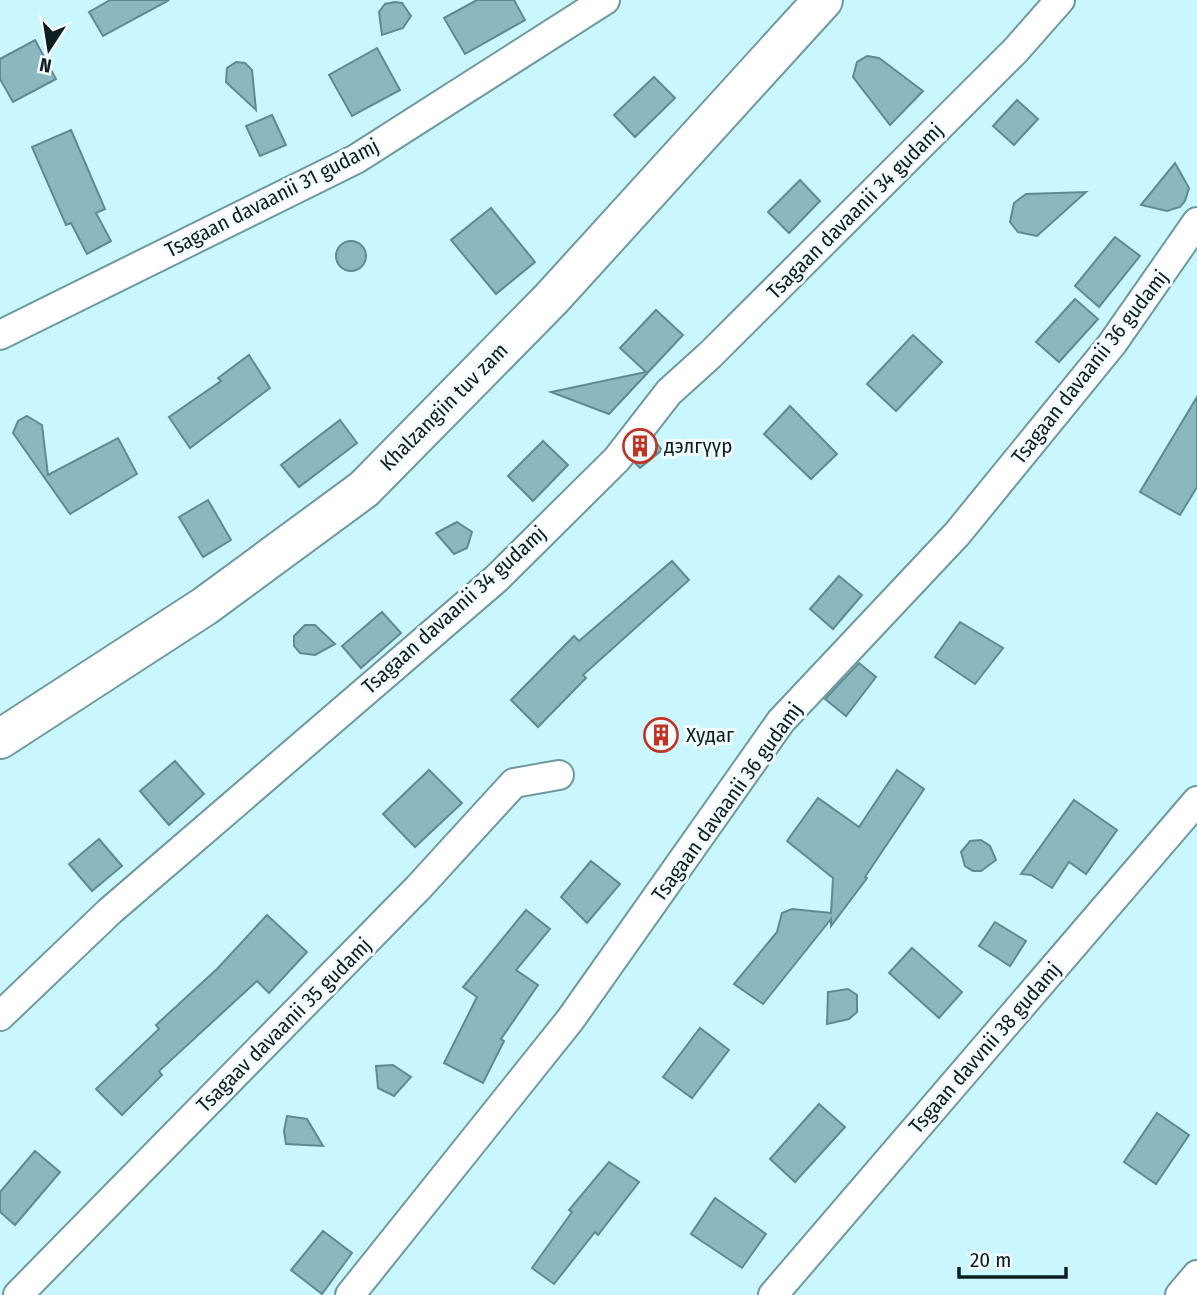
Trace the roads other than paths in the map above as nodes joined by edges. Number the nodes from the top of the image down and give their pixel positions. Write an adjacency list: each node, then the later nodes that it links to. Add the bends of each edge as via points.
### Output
1 (605, 0): 5 (street, Tsagaan davaanii 31 gudamj, via 356,159)
2 (822, 0): 6 (street, Khalzangiin tuv zam, via 551,299 363,489 205,606)
3 (1060, 0): 9 (street, Tsagaan davaanii 34 gudamj, via 1015,51 669,392 617,459 496,579 120,902)
4 (1197, 222): 12 (street, Tsagaan davaanii 36 gudamj, via 1112,344 957,534 781,721 570,1020)
5 (0, 335)
6 (0, 739)
7 (559, 775): 11 (street, Tsagaav davaanii 35 gudamj, via 514,783 418,888)
8 (1197, 801): 13 (street, Tsgaan davvnii 38 gudamj)
9 (0, 1016)
10 (1197, 1275): 14 (street)
11 (18, 1295)
12 (350, 1295)
13 (773, 1295)
14 (1180, 1295)

